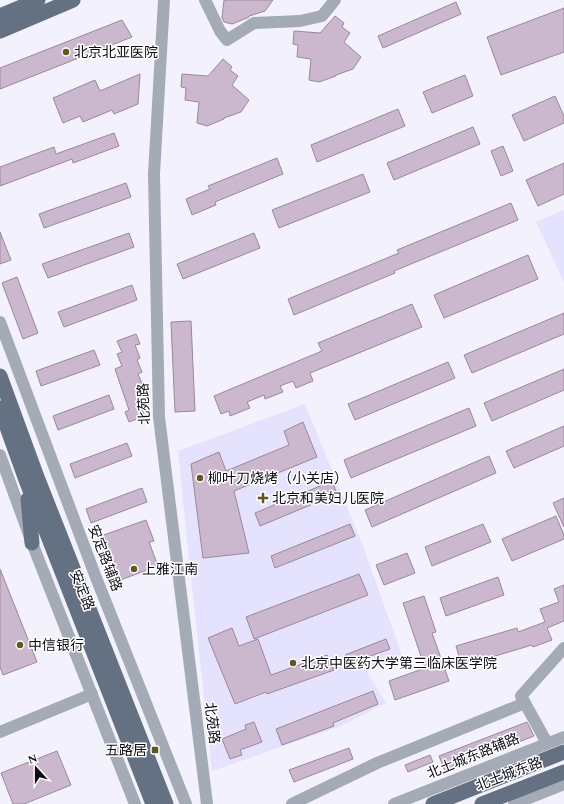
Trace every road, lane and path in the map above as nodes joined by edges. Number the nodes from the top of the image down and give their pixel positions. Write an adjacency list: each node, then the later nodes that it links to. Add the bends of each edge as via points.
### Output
1 (73, 0): 7 (main road)
2 (164, 0): 27 (street, 北苑路, via 154,174 159,417)
3 (206, 0): 4 (street, via 226,40 254,23 300,21 322,16)
4 (336, 0)
5 (28, 2): 6 (main road)
6 (0, 16)
7 (0, 31)
8 (0, 322): 26 (street, 安定路辅路, via 95,575)
9 (0, 376): 25 (main road, 安定路, via 37,477)
10 (0, 408): 12 (main road, 安定路)
11 (1, 459): 13 (street)
12 (26, 480): 13 (main road); 24 (main road, 安定路)
13 (32, 543): 15 (street, 安定路)
14 (564, 648): 16 (street, via 521,696)
15 (92, 694): 17 (street); 23 (street, 安定路)
16 (525, 703): 19 (street); 28 (street, via 378,763)
17 (0, 732)
18 (564, 736): 19 (street, 北土城东路辅路)
19 (547, 743): 29 (street, 北土城东路辅路)
20 (564, 752): 30 (main road, 北土城东路)
21 (564, 772): 31 (main road, 北土城东路)
22 (564, 784): 32 (street)
23 (135, 804)
24 (153, 804)
25 (166, 804)
26 (186, 804)
27 (207, 804)
28 (292, 804)
29 (394, 804)
30 (432, 804)
31 (482, 804)
32 (514, 804)

